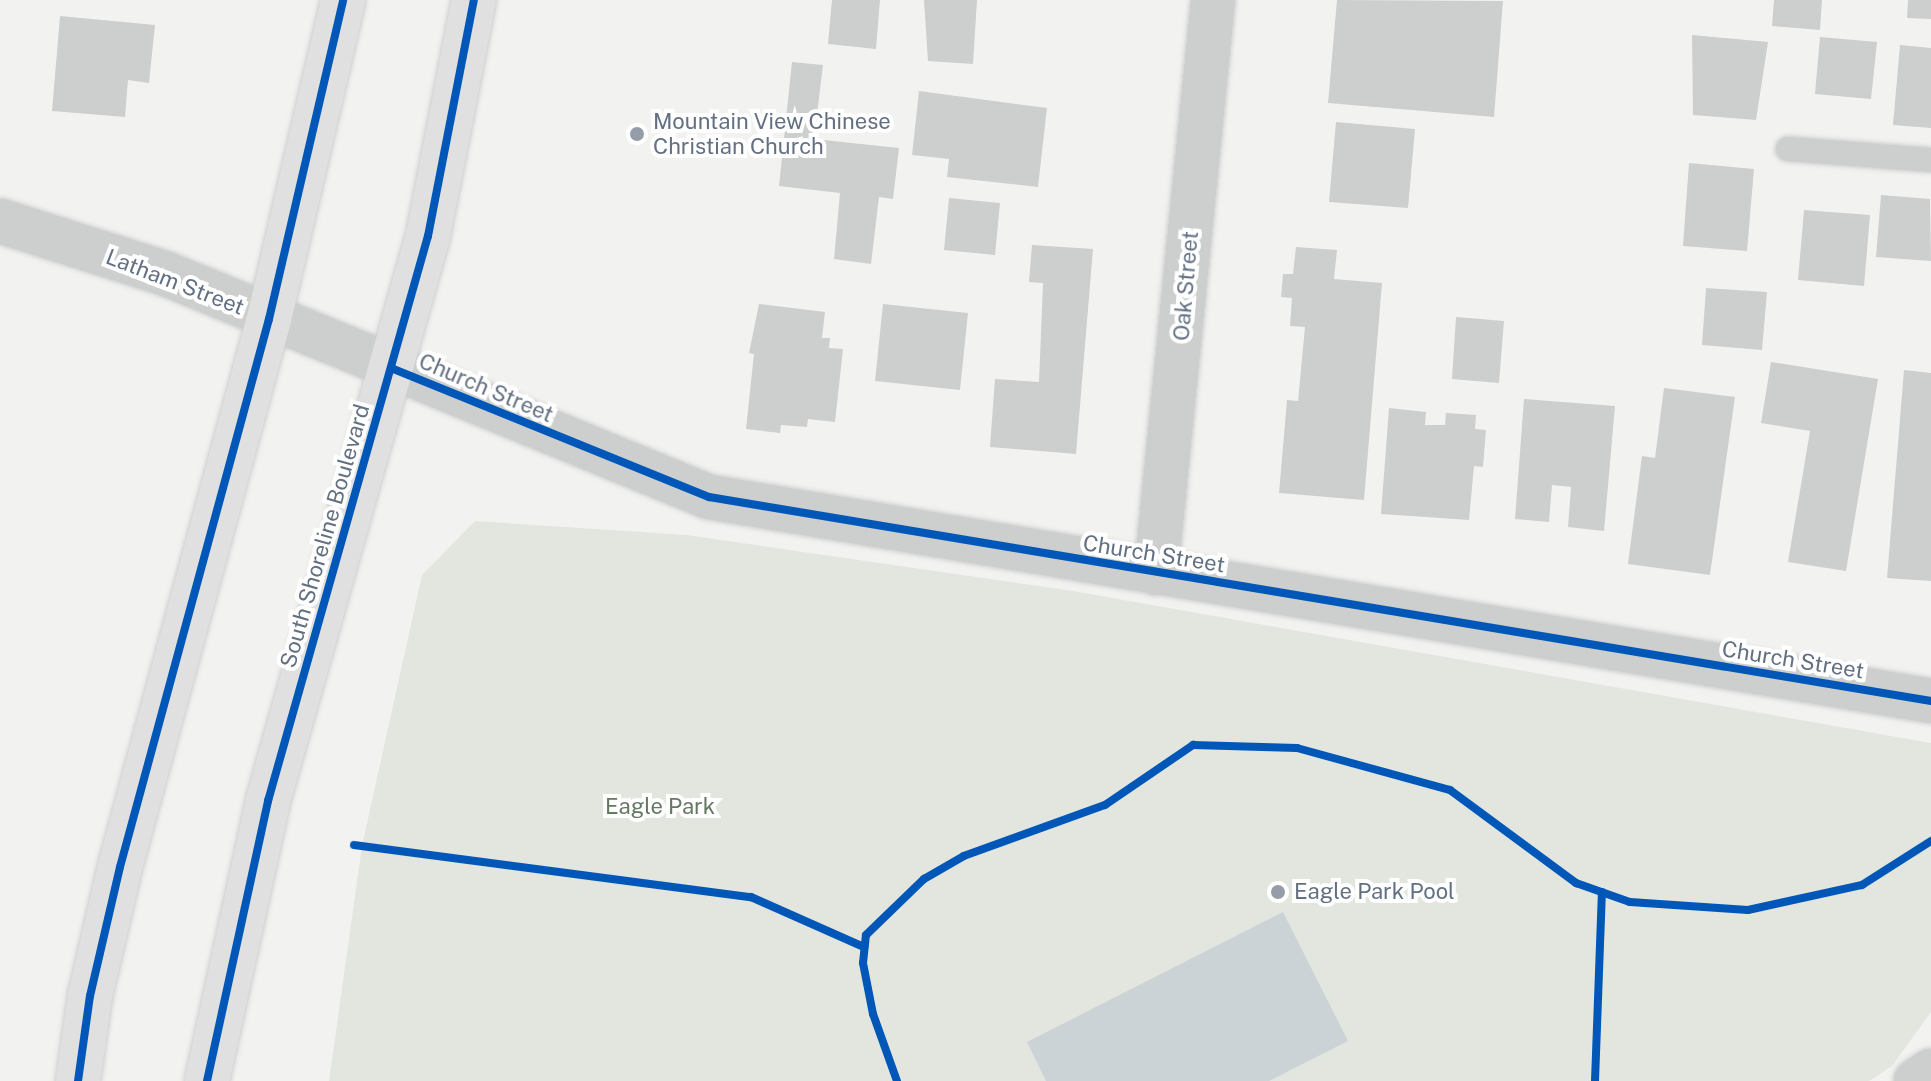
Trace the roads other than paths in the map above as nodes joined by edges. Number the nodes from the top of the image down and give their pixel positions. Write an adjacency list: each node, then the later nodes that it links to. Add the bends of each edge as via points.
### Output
1 (343, 0): 7 (main road)
2 (474, 0): 8 (main road, South Shoreline Boulevard, via 428,236)
3 (1213, 0): 9 (street, Oak Street)
4 (1788, 149): 5 (lane)
5 (1931, 160)
6 (0, 221): 7 (street, Latham Street, via 164,273)
7 (269, 319): 8 (street, Latham Street); 12 (main road, via 120,867 90,996)
8 (391, 368): 9 (street, Church Street, via 709,497); 13 (main road, South Shoreline Boulevard, via 268,801)
9 (1156, 573): 10 (street, Church Street)
10 (1931, 701)
11 (1931, 1071): 14 (street)
12 (78, 1081)
13 (207, 1081)
14 (1916, 1081)

